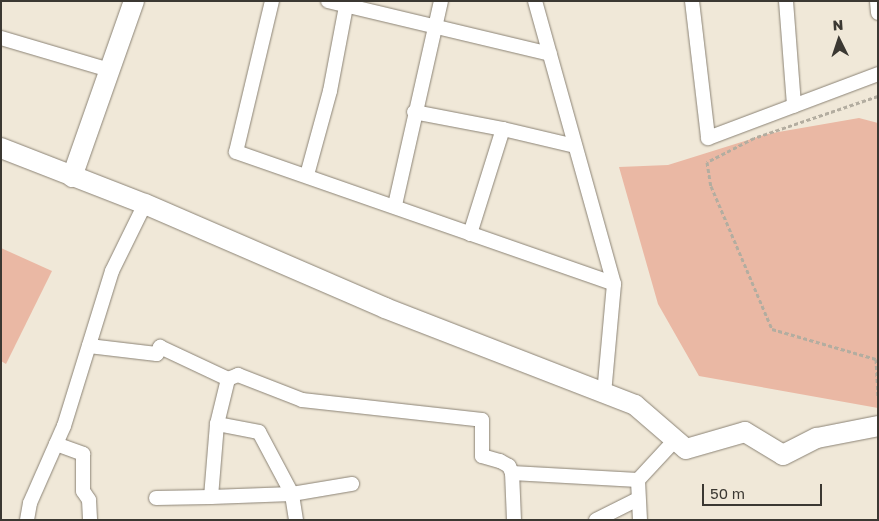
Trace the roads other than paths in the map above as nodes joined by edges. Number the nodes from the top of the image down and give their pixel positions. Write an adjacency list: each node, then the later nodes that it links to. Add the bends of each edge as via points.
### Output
1 (134, 1): 14 (street)
2 (272, 1): 21 (street, via 236,152)
3 (328, 1): 9 (street)
4 (441, 1): 11 (street)
5 (535, 1): 13 (street)
6 (692, 1): 16 (street, via 708,138)
7 (786, 1): 16 (street)
8 (877, 1): 10 (street)
9 (346, 3): 11 (street); 21 (street, via 330,91)
10 (878, 12)
11 (435, 27): 13 (street); 17 (street)
12 (1, 38): 14 (street)
13 (550, 54): 19 (street)
14 (110, 70): 22 (street)
15 (878, 74): 16 (street)
16 (794, 106)
17 (414, 112): 18 (street); 24 (street)
18 (504, 129): 19 (street); 25 (street)
19 (575, 146): 26 (street)
20 (1, 148): 22 (street)
21 (307, 175): 24 (street)
22 (72, 177): 23 (street)
23 (145, 204): 27 (street, via 112,271); 29 (street, via 385,308)
24 (395, 205): 25 (street)
25 (470, 234): 26 (street)
26 (614, 284): 29 (street)
27 (89, 346): 28 (street, via 157,354 160,347); 35 (street)
28 (228, 379): 31 (street); 36 (street, via 238,375 302,400 482,420 482,456 509,466)
29 (604, 393): 34 (street, via 635,405)
30 (878, 417): 33 (street, via 834,426)
31 (217, 424): 39 (street, via 259,432); 40 (street)
32 (878, 426): 33 (street)
33 (817, 438): 34 (street, via 783,455 745,432 686,449)
34 (675, 440): 37 (street)
35 (56, 444): 43 (street); 44 (street, via 84,454 83,491 88,500)
36 (512, 473): 37 (street); 46 (street)
37 (638, 480): 42 (street)
38 (352, 484): 39 (street)
39 (292, 494): 40 (street); 45 (street)
40 (212, 497): 41 (street)
41 (156, 498)
42 (638, 499): 47 (street); 48 (street)
43 (27, 520)
44 (90, 520)
45 (296, 520)
46 (514, 520)
47 (596, 520)
48 (640, 520)

